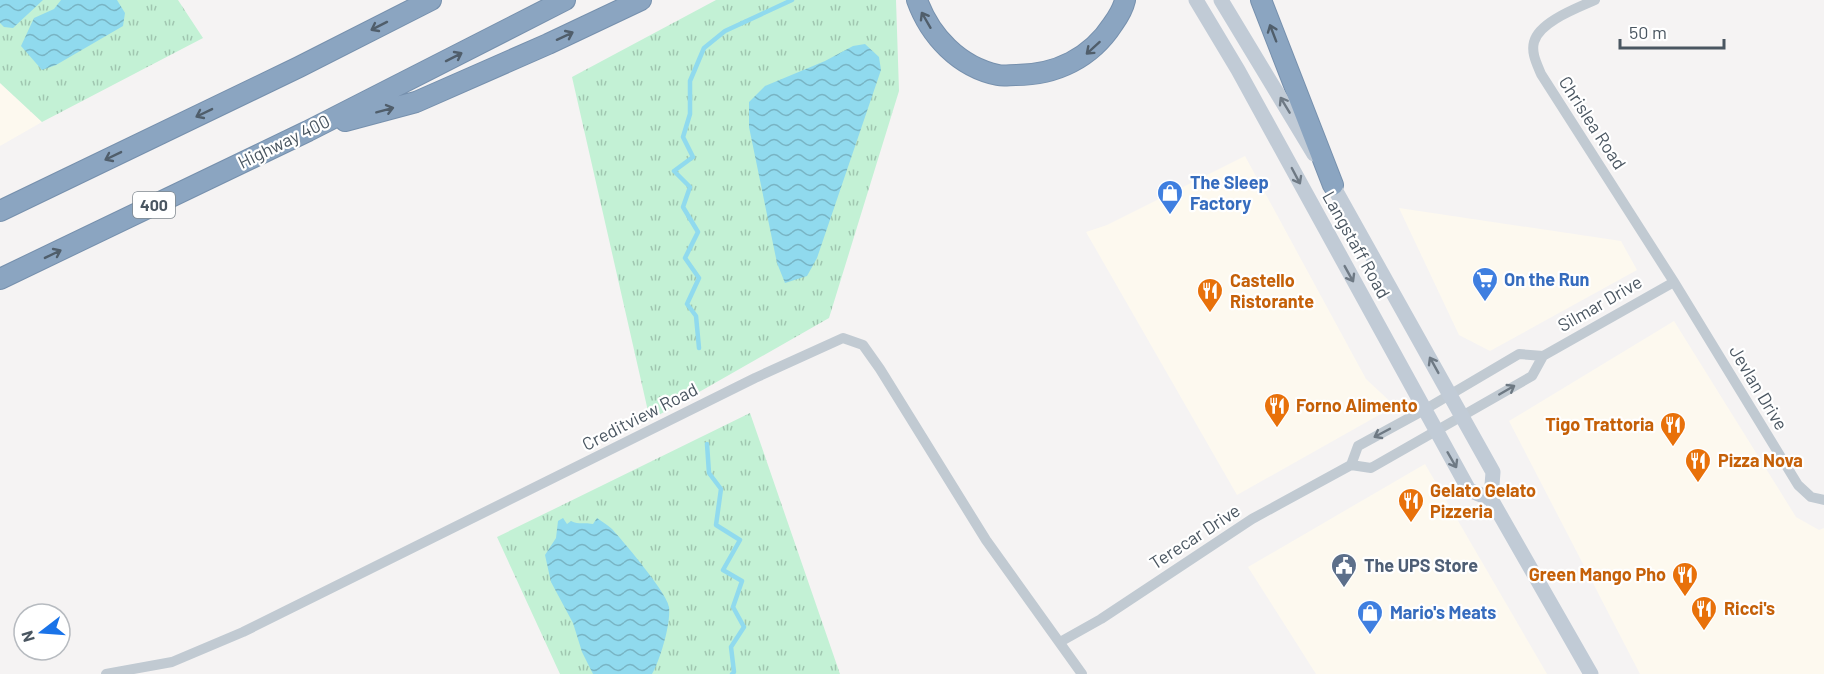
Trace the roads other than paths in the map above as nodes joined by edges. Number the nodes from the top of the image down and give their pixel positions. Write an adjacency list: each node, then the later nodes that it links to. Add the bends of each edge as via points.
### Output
1 (431, 0): 12 (highway, one-way to 12)
2 (565, 0): 10 (highway, Highway 400 / 400, one-way to 2)
3 (641, 0): 10 (highway, one-way to 3, via 416,102)
4 (917, 0): 5 (highway, one-way to 4, via 1104,38 1086,55 1061,68 1030,75 998,75 967,62 940,42)
5 (1125, 0)
6 (1196, 0): 17 (main road, Langstaff Road, one-way to 17, via 1254,98)
7 (1221, 0): 11 (main road, Langstaff Road, one-way to 7)
8 (1262, 0): 11 (highway, one-way to 8)
9 (1595, 0): 14 (street, Chrislea Road, via 1557,18 1541,31 1534,42 1534,57 1541,74)
10 (308, 131): 13 (highway, Highway 400 / 400, one-way to 10)
11 (1333, 185): 16 (main road, Langstaff Road, one-way to 11)
12 (0, 211)
13 (0, 279)
14 (1674, 282): 15 (street, Silmar Drive); 22 (street, Jevlan Drive, via 1798,485 1811,497)
15 (1543, 356): 16 (street, Silmar Drive, via 1518,354); 18 (street, Silmar Drive, one-way to 15, via 1532,376)
16 (1450, 394): 17 (street, Terecar Drive); 18 (main road, Langstaff Road)
17 (1424, 410): 19 (main road, Langstaff Road); 20 (street, Terecar Drive, one-way to 20, via 1358,446)
18 (1463, 416): 19 (street, Silmar Drive); 21 (main road, Langstaff Road, via 1493,472)
19 (1436, 431): 20 (street, Terecar Drive, via 1371,468); 21 (main road, Langstaff Road, one-way to 21, via 1469,490)
20 (1351, 465): 23 (street, Terecar Drive, via 1252,519)
21 (1491, 499): 26 (main road)
22 (1824, 500)
23 (1060, 642): 24 (street, Creditview Road, via 986,540 863,345 843,338 243,632 172,662); 25 (street, Creditview Road)
24 (106, 674)
25 (1082, 674)
26 (1591, 674)

